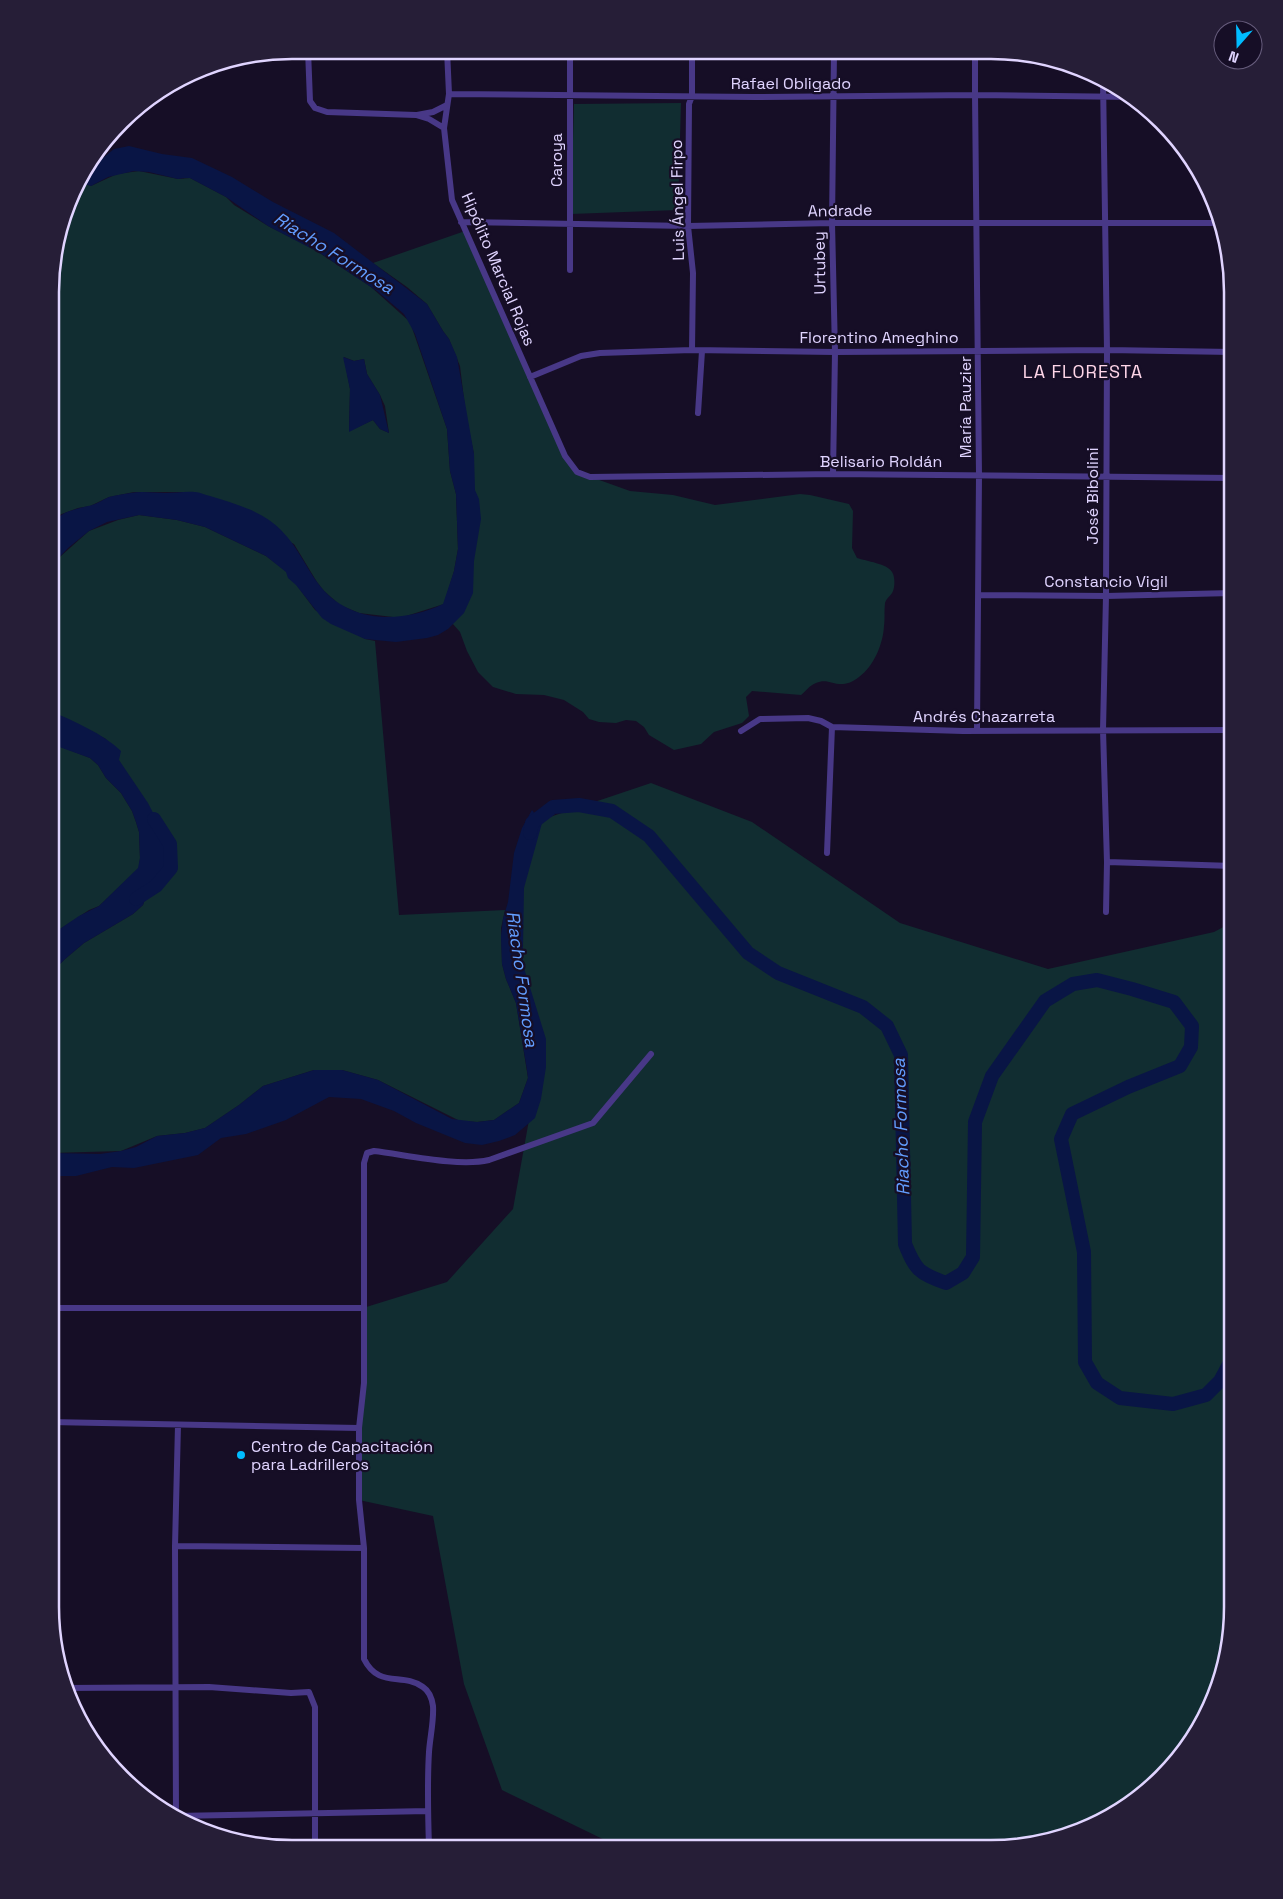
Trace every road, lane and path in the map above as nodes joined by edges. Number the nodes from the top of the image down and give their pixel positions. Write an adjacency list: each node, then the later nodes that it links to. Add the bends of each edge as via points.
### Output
1 (308, 59): 16 (street, via 310,101 315,108 326,112)
2 (447, 59): 8 (street, Hipólito Marcial Rojas)
3 (570, 59): 10 (street, Caroya)
4 (692, 59): 11 (street, Luis Ángel Firpo)
5 (834, 59): 12 (street, Urtubey)
6 (976, 59): 9 (street, María Pauzier)
7 (1103, 88): 13 (street, José Bibolini)
8 (449, 94): 10 (street, Rafael Obligado); 15 (street, Hipólito Marcial Rojas)
9 (974, 95): 12 (street, Rafael Obligado); 13 (street, Rafael Obligado); 19 (street, María Pauzier)
10 (570, 96): 11 (street, Rafael Obligado); 23 (street, Caroya)
11 (692, 96): 12 (street, Rafael Obligado); 24 (street, Luis Ángel Firpo, via 689,104)
12 (834, 97): 20 (street, Urtubey)
13 (1103, 97): 14 (street, Rafael Obligado); 21 (street, José Bibolini)
14 (1119, 97)
15 (447, 105): 16 (street); 17 (street, Hipólito Marcial Rojas)
16 (416, 115): 17 (street)
17 (444, 128): 18 (street, Hipólito Marcial Rojas, via 452,200)
18 (461, 222): 23 (street, Andrade); 32 (street, Hipólito Marcial Rojas)
19 (977, 222): 20 (street, Andrade); 21 (street, Andrade); 29 (street, María Pauzier)
20 (832, 223): 24 (street, Andrade); 30 (street, Urtubey)
21 (1106, 223): 22 (street, Andrade); 27 (street, José Bibolini)
22 (1214, 223)
23 (570, 224): 24 (street, Andrade); 25 (street, Caroya)
24 (688, 226): 26 (street, Luis Ángel Firpo, via 693,273)
25 (570, 270)
26 (692, 350): 28 (street, Florentino Ameghino); 32 (street, Florentino Ameghino, via 581,356)
27 (1107, 350): 29 (street, Florentino Ameghino); 31 (street, Florentino Ameghino); 37 (street, José Bibolini)
28 (702, 351): 30 (street, Florentino Ameghino); 33 (street)
29 (978, 351): 30 (street, Florentino Ameghino); 35 (street, María Pauzier)
30 (835, 352): 34 (street, Urtubey)
31 (1224, 352)
32 (530, 377): 36 (street, Hipólito Marcial Rojas, via 564,456 577,472)
33 (698, 413)
34 (833, 474): 35 (street, Belisario Roldán); 36 (street, Belisario Roldán)
35 (979, 476): 37 (street, Belisario Roldán); 40 (street, María Pauzier)
36 (590, 477)
37 (1106, 477): 38 (street, Belisario Roldán); 41 (street, José Bibolini)
38 (1224, 478)
39 (1224, 593): 41 (street, Constancio Vigil)
40 (979, 595): 41 (street, Constancio Vigil); 46 (street, María Pauzier)
41 (1106, 596): 43 (street, José Bibolini)
42 (832, 727): 45 (street, Andrés Chazarreta, via 808,718 760,719); 46 (street, Andrés Chazarreta); 47 (street)
43 (1103, 730): 44 (street, Andrés Chazarreta); 46 (street, Andrés Chazarreta); 48 (street, José Bibolini)
44 (1224, 730)
45 (741, 731)
46 (977, 731)
47 (827, 853)
48 (1107, 862): 49 (street); 50 (street, José Bibolini)
49 (1224, 866)
50 (1106, 912)
51 (651, 1054): 53 (street, via 593,1123 489,1160 462,1162 374,1151 367,1153 364,1163)
52 (59, 1308): 53 (street)
53 (363, 1308): 56 (street, via 364,1383)
54 (59, 1422): 55 (street)
55 (178, 1425): 56 (street); 57 (street)
56 (359, 1428): 58 (street, via 359,1500)
57 (175, 1546): 58 (street); 60 (street)
58 (364, 1548): 62 (street, via 364,1659 376,1674 424,1688 433,1706)
59 (73, 1688): 60 (street)
60 (176, 1688): 61 (street); 63 (street, via 309,1692 315,1706)
61 (175, 1809)
62 (428, 1810): 63 (street); 66 (street)
63 (315, 1814): 64 (street); 65 (street)
64 (189, 1816)
65 (315, 1840)
66 (429, 1840)

